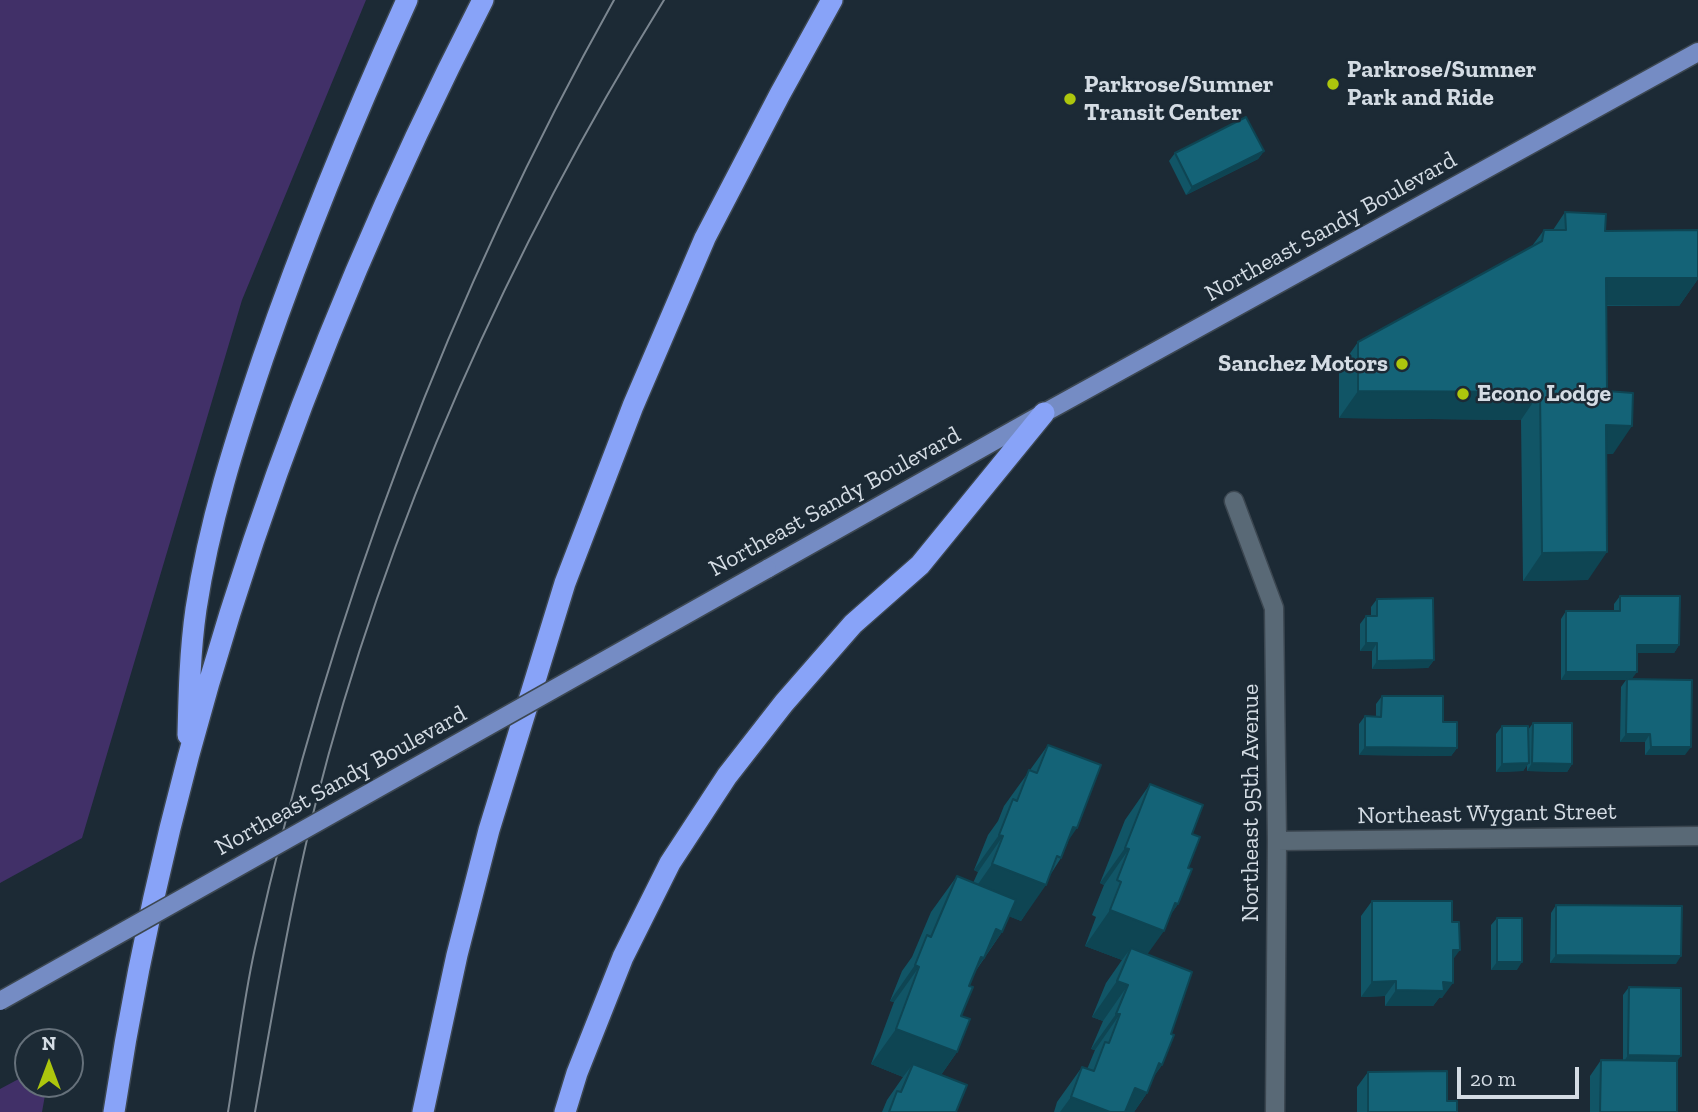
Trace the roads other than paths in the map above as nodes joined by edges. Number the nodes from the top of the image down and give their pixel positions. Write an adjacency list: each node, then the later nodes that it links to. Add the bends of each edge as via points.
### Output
1 (407, 0): 7 (highway, via 300,254 227,468 196,610)
2 (483, 0): 7 (highway, via 384,207 327,342 274,482)
3 (832, 0): 12 (highway, via 705,238 633,406 565,583 489,830)
4 (1698, 52): 5 (main road, Northeast Sandy Boulevard)
5 (1044, 413): 10 (main road, Northeast Sandy Boulevard, bridge); 13 (highway, via 920,565 853,624 727,776 670,863 623,957)
6 (1234, 501): 9 (street, Northeast 95th Avenue, via 1274,608)
7 (187, 765): 11 (highway, via 152,906)
8 (1698, 836): 9 (street, Northeast Wygant Street)
9 (1277, 841): 14 (street, Northeast 95th Avenue)
10 (0, 1002)
11 (114, 1112)
12 (423, 1112)
13 (565, 1112)
14 (1275, 1112)

